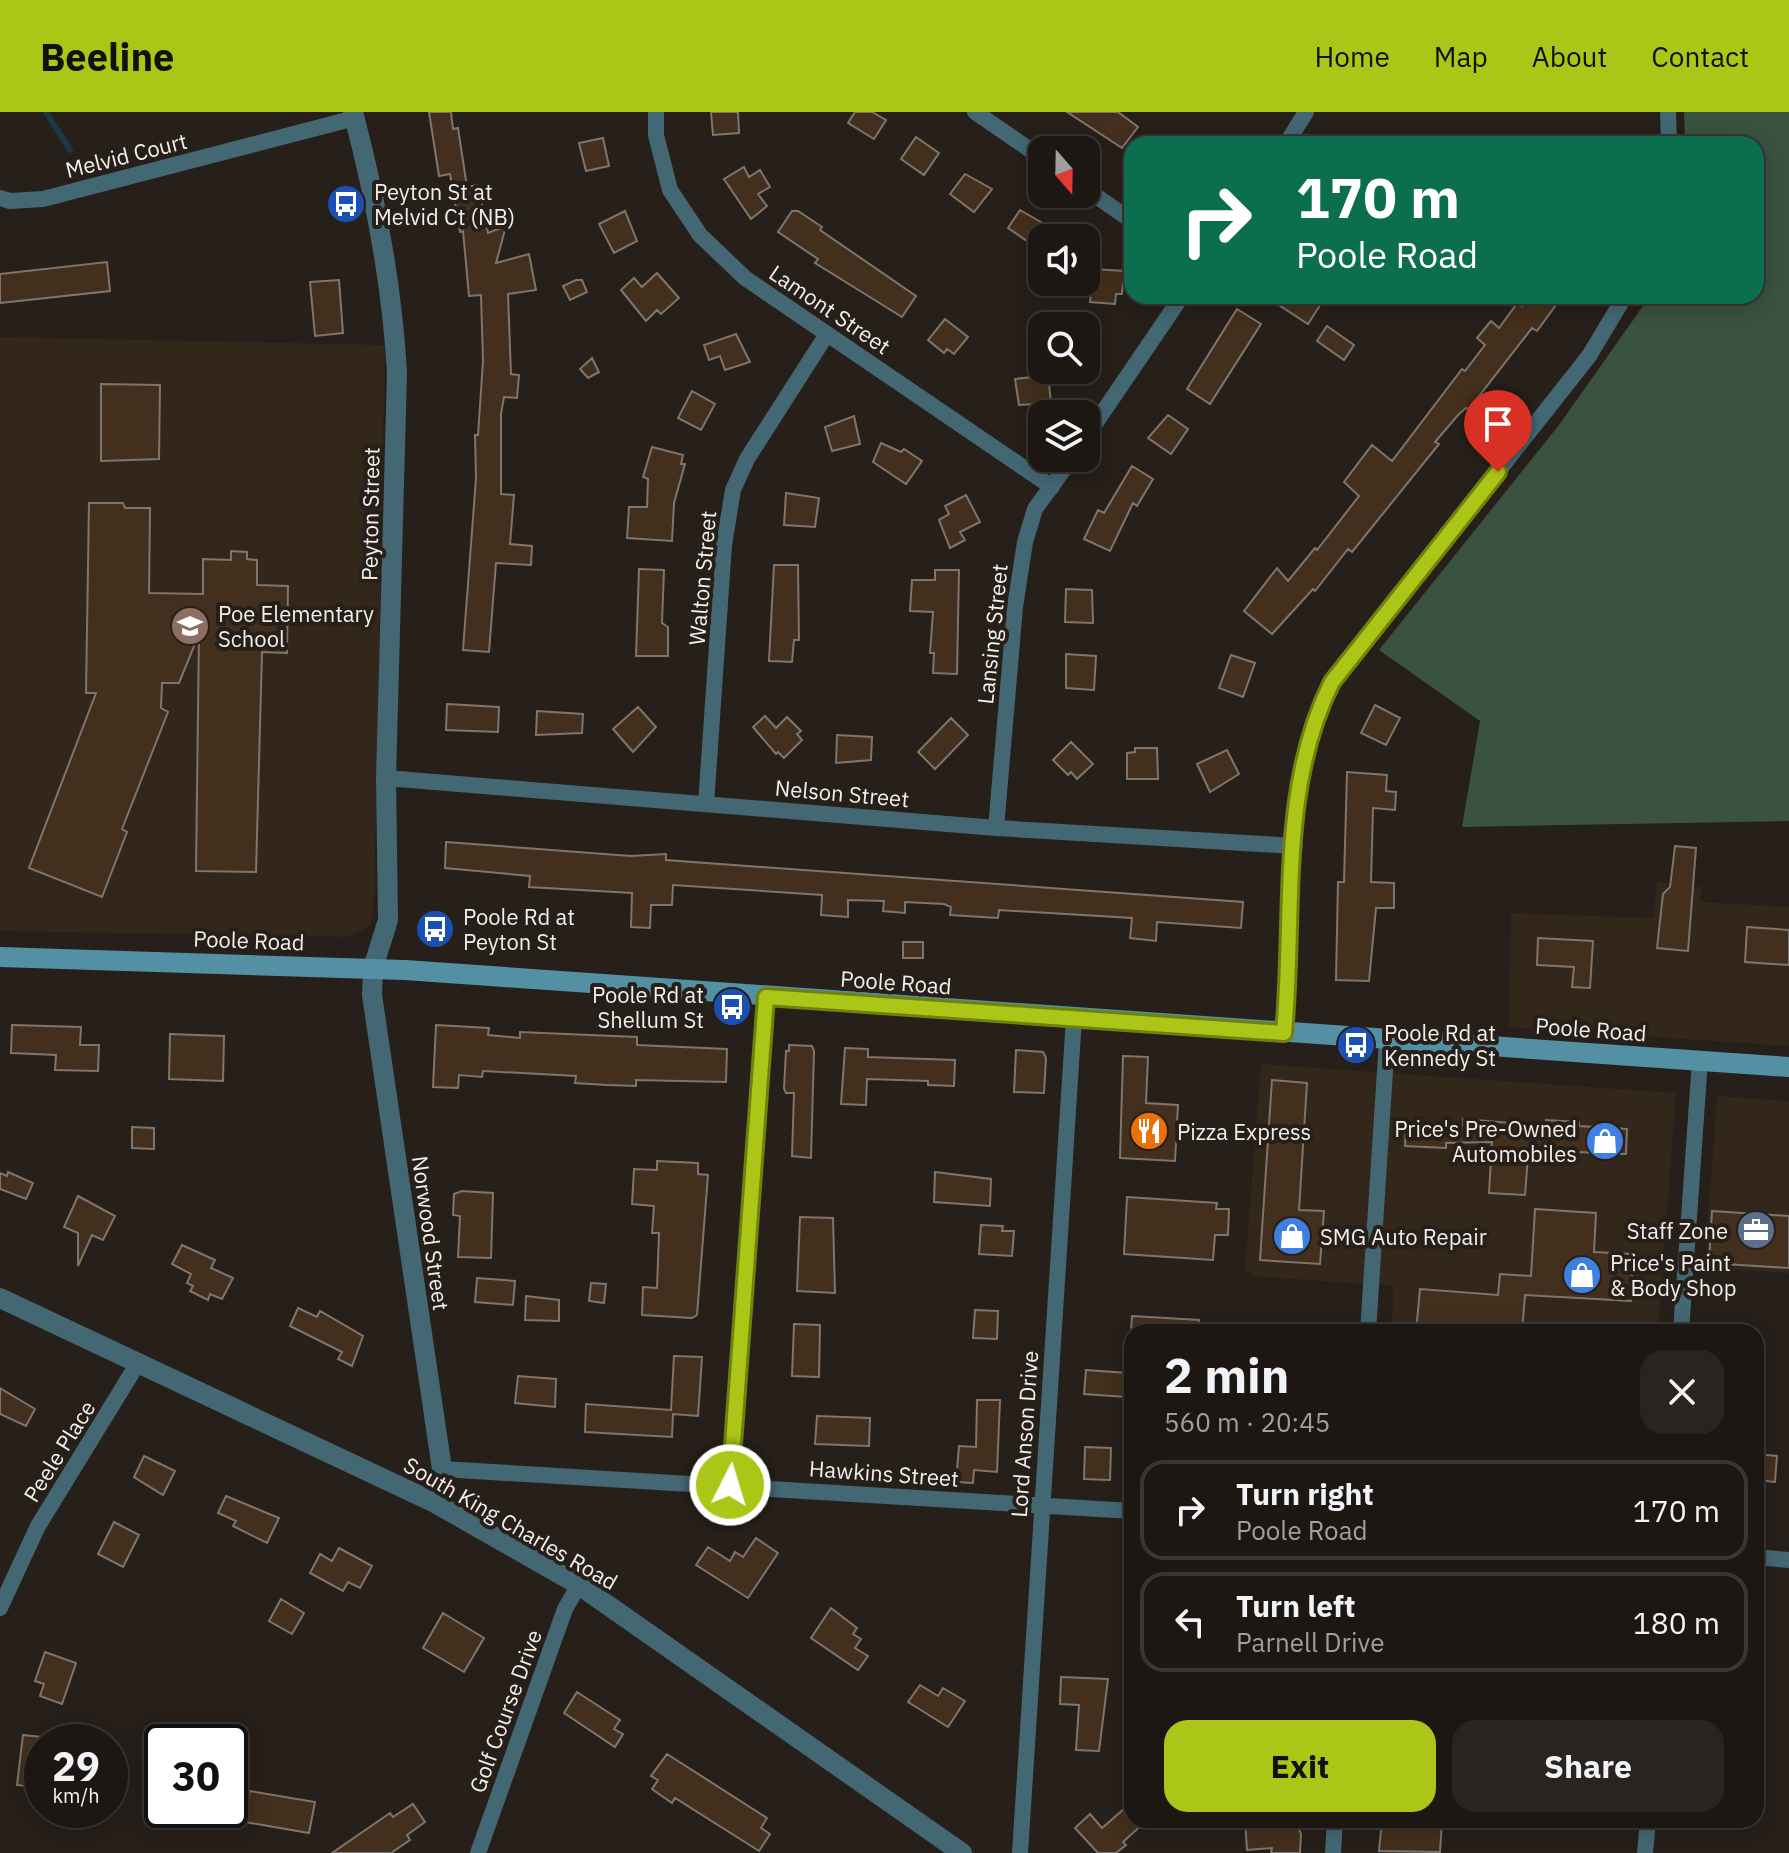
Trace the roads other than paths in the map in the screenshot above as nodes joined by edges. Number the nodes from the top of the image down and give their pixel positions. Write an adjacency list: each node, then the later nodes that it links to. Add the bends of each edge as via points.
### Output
1 (656, 112): 14 (street, Lamont Street, via 656,135 670,190 700,235 745,278)
2 (975, 112): 8 (street)
3 (1306, 112): 6 (street)
4 (1668, 112): 7 (street)
5 (354, 115): 9 (street, Melvid Court, via 43,199); 18 (street, Peyton Street, via 382,228 397,373)
6 (1291, 136)
7 (1669, 136)
8 (1028, 148)
9 (0, 198)
10 (1100, 199): 11 (street)
11 (1124, 215)
12 (1177, 304): 15 (street)
13 (1620, 304): 21 (street, via 1589,356 1332,682 1313,720 1301,766)
14 (827, 334): 17 (street, Lamont Street); 19 (street, Walton Street, via 747,459 733,490 724,545)
15 (1100, 416)
16 (1062, 472): 17 (street, Lansing Street)
17 (1052, 487): 20 (street, Lansing Street, via 1035,509 1023,555)
18 (386, 778): 19 (street, Nelson Street); 23 (street, Peyton Street, via 388,920)
19 (706, 804): 20 (street, Nelson Street)
20 (996, 828): 21 (street, Nelson Street)
21 (1295, 846): 26 (street)
22 (0, 957): 23 (main road, Poole Road)
23 (373, 968): 24 (main road, Poole Road); 34 (street, Norwood Street, via 373,1005)
24 (766, 997): 25 (main road, Poole Road); 35 (street)
25 (1074, 1018): 26 (main road, Poole Road); 37 (street, Lord Anson Drive)
26 (1284, 1033): 27 (main road, Poole Road)
27 (1387, 1040): 28 (main road, Poole Road); 31 (street)
28 (1700, 1060): 29 (main road, Poole Road); 32 (street)
29 (1789, 1067)
30 (0, 1298): 33 (street, South King Charles Road)
31 (1369, 1324)
32 (1682, 1324)
33 (138, 1363): 36 (street, South King Charles Road); 42 (street, Peele Place, via 38,1526)
34 (442, 1469): 35 (street, Hawkins Street); 36 (street, Norwood Street)
35 (730, 1485): 37 (street, Hawkins Street)
36 (435, 1503): 41 (street, South King Charles Road)
37 (1041, 1505): 38 (street, Hawkins Street); 47 (street, Lord Anson Drive)
38 (1124, 1510)
39 (1764, 1558): 40 (street)
40 (1789, 1560)
41 (579, 1585): 45 (street, Golf Course Drive, via 565,1609); 46 (street, South King Charles Road)
42 (0, 1608)
43 (1335, 1828): 48 (street)
44 (1647, 1828): 49 (street)
45 (478, 1853)
46 (962, 1853)
47 (1020, 1853)
48 (1333, 1853)
49 (1645, 1853)

